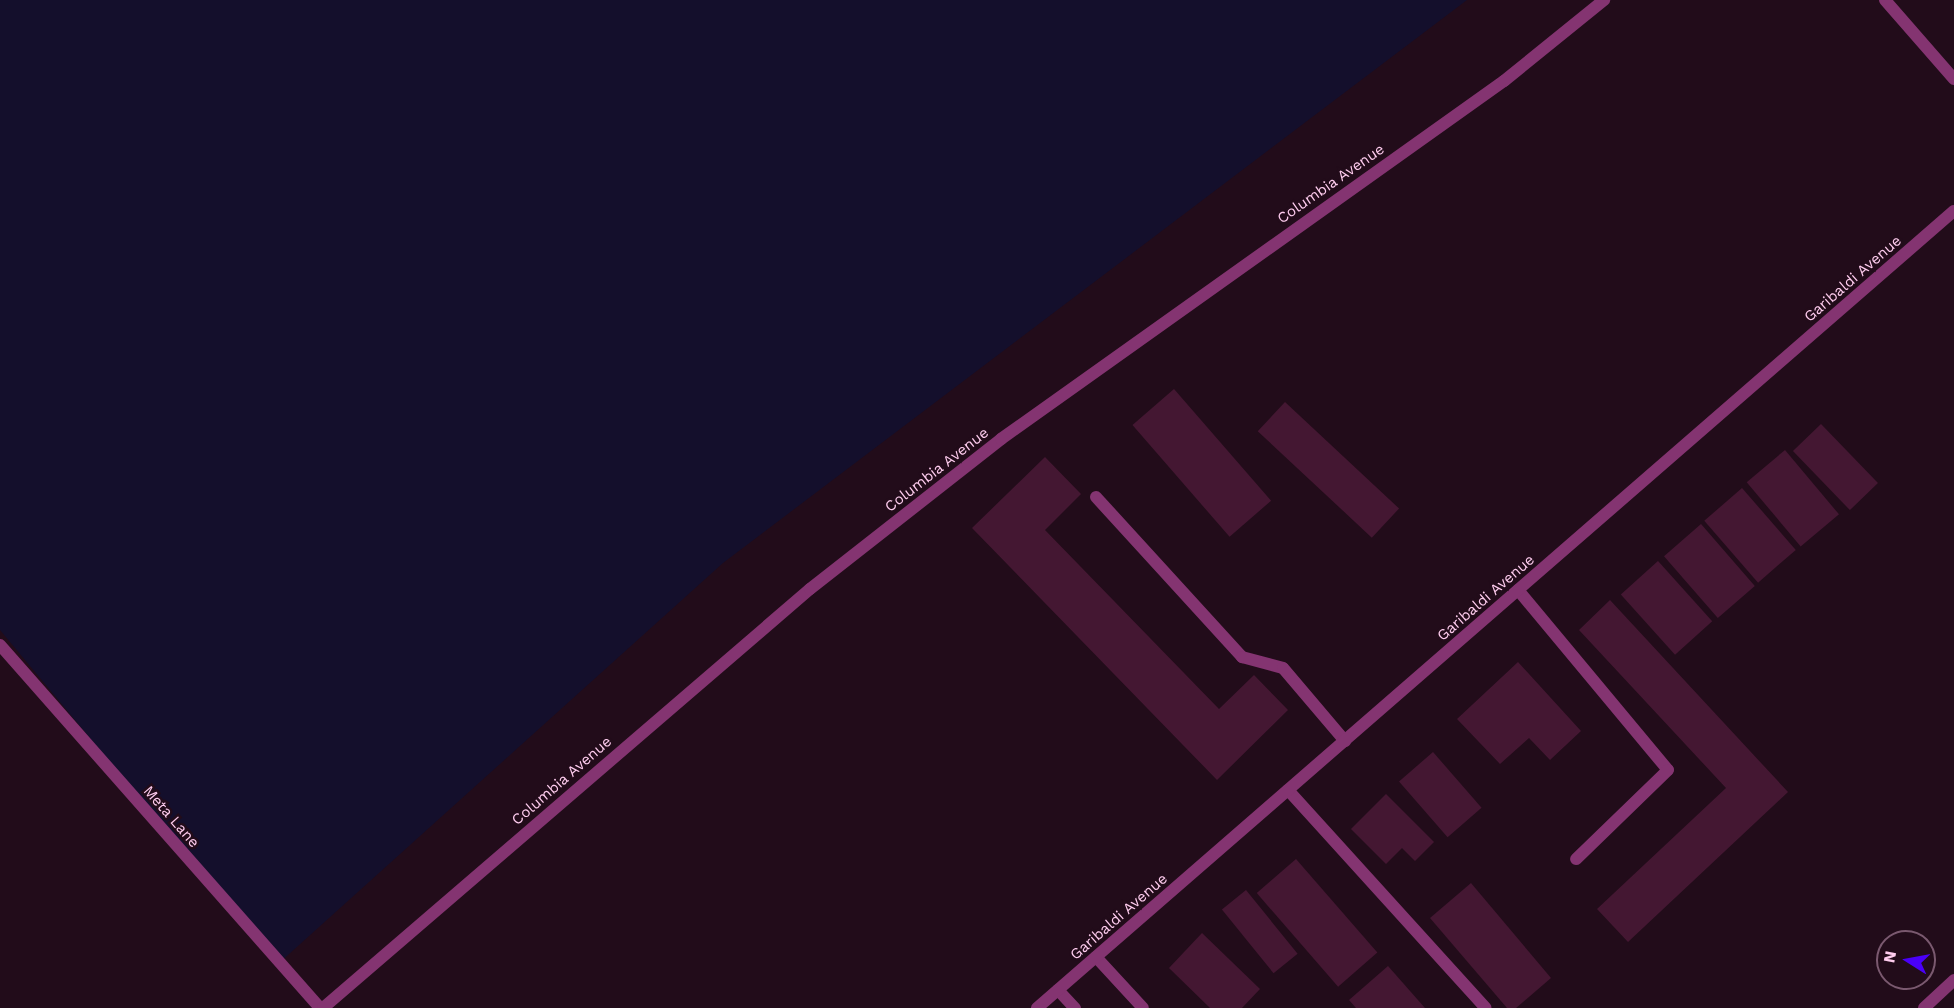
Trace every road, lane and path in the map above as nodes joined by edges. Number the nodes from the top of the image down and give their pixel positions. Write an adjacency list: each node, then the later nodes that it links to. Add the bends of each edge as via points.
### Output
1 (1604, 0): 14 (street, Columbia Avenue, via 1504,81 1081,380 828,574)
2 (1885, 0): 3 (street)
3 (1954, 79)
4 (1954, 211): 6 (street, Garibaldi Avenue)
5 (1096, 497): 8 (street, via 1242,657 1282,668)
6 (1518, 590): 8 (street, Garibaldi Avenue); 10 (street, via 1668,770)
7 (0, 645): 14 (street, Meta Lane)
8 (1345, 741): 9 (street, Garibaldi Avenue)
9 (1288, 790): 11 (street, Garibaldi Avenue); 18 (street)
10 (1576, 859)
11 (1096, 957): 13 (street, Garibaldi Avenue); 17 (street)
12 (1954, 980): 19 (street)
13 (1058, 990): 15 (street, Garibaldi Avenue); 16 (street)
14 (322, 1008)
15 (1037, 1008)
16 (1075, 1008)
17 (1143, 1008)
18 (1486, 1008)
19 (1924, 1008)

